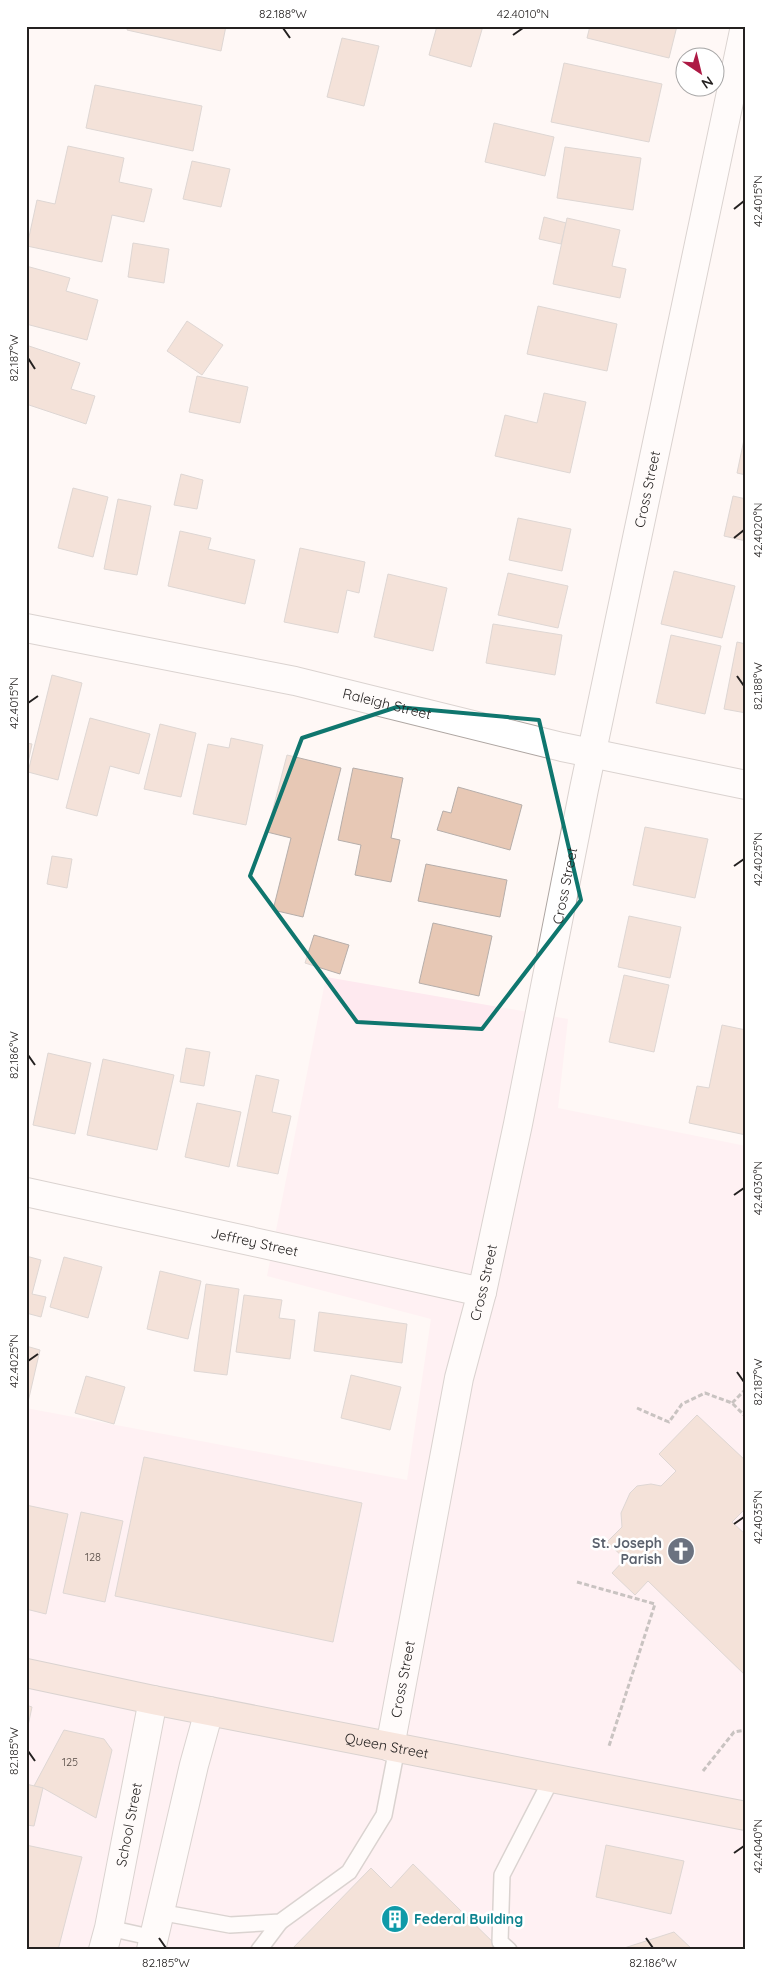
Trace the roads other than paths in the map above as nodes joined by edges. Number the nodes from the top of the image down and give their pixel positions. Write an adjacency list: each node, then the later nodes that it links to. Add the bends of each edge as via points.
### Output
1 (745, 26): 3 (street, Cross Street)
2 (26, 628): 3 (street, Raleigh Street, via 295,681)
3 (592, 754): 4 (street, Raleigh Street); 6 (street, Cross Street)
4 (746, 785)
5 (26, 1192): 6 (street, Jeffrey Street)
6 (482, 1292): 10 (street, Cross Street, via 460,1378)
7 (26, 1673): 8 (street, Queen Street)
8 (153, 1700): 9 (street, Queen Street); 15 (street, School Street)
9 (209, 1711): 10 (street, Queen Street); 13 (street)
10 (394, 1747): 11 (street, Queen Street); 14 (lane, via 384,1815 349,1872)
11 (552, 1778): 12 (street, Queen Street); 18 (lane, via 502,1875 500,1942)
12 (746, 1816)
13 (160, 1912): 14 (lane, via 230,1925); 16 (street)
14 (280, 1922): 17 (lane)
15 (106, 1939): 16 (lane)
16 (152, 1944)
17 (259, 1950)
18 (509, 1950)

